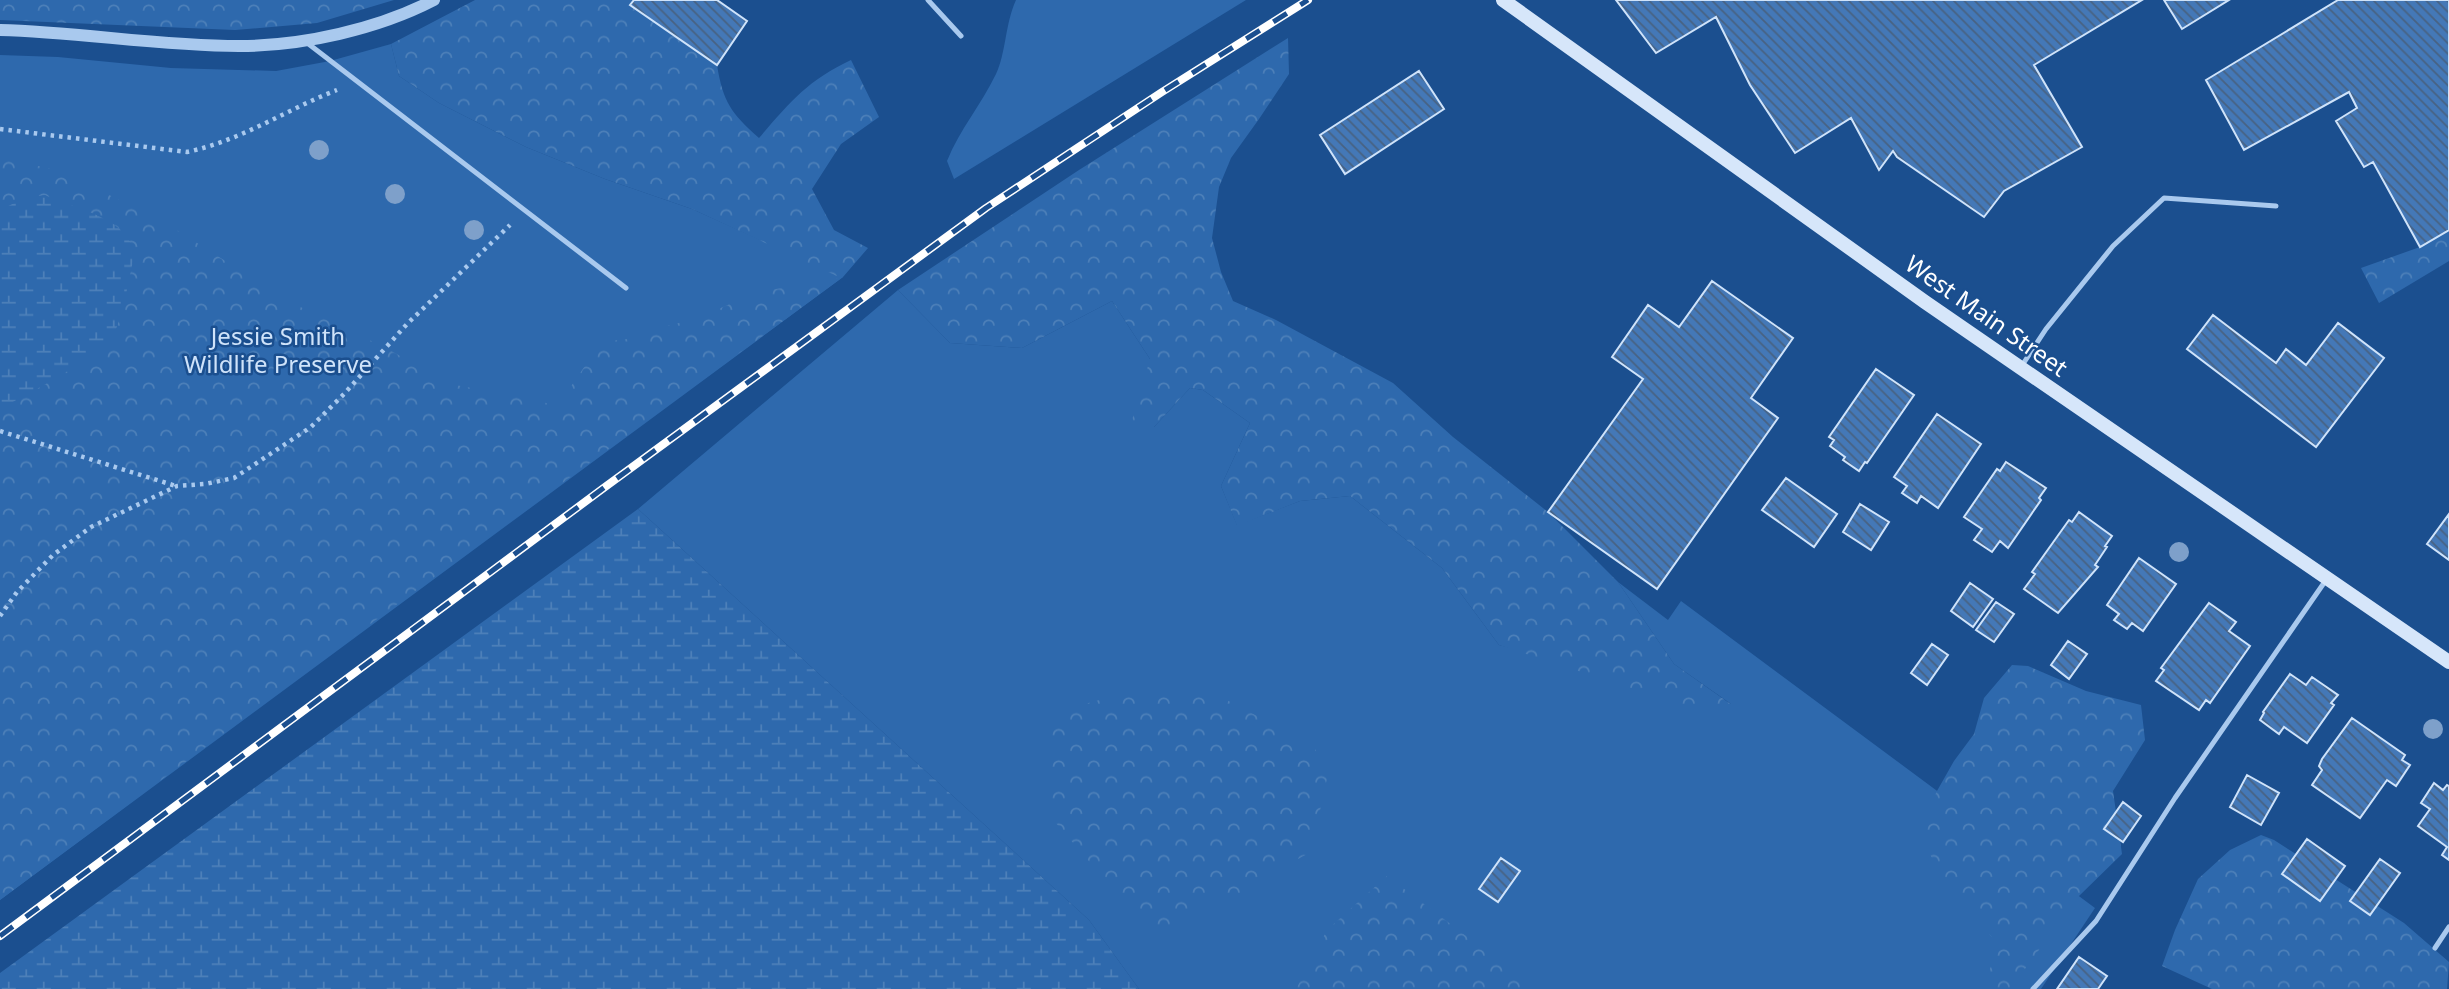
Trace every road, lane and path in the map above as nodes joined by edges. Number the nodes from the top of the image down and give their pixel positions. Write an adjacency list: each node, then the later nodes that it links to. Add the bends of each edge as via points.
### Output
1 (434, 0): 6 (street, via 409,13)
2 (928, 0): 5 (lane)
3 (1503, 0): 12 (main road, West Main Street)
4 (0, 30): 6 (street, via 240,46)
5 (961, 36)
6 (303, 40): 11 (lane)
7 (326, 94): 8 (path, via 261,127 187,152)
8 (0, 129)
9 (2276, 205): 12 (lane, via 2164,198 2113,246)
10 (499, 235): 14 (path, via 310,427 234,478)
11 (626, 288)
12 (2021, 367): 15 (main road, West Main Street)
13 (0, 431): 14 (path)
14 (177, 486): 16 (path, via 91,527 53,555)
15 (2328, 578): 17 (main road, West Main Street); 20 (lane, via 2096,921)
16 (0, 616)
17 (2449, 662)
18 (2449, 927): 19 (lane)
19 (2435, 948)
20 (2033, 989)

